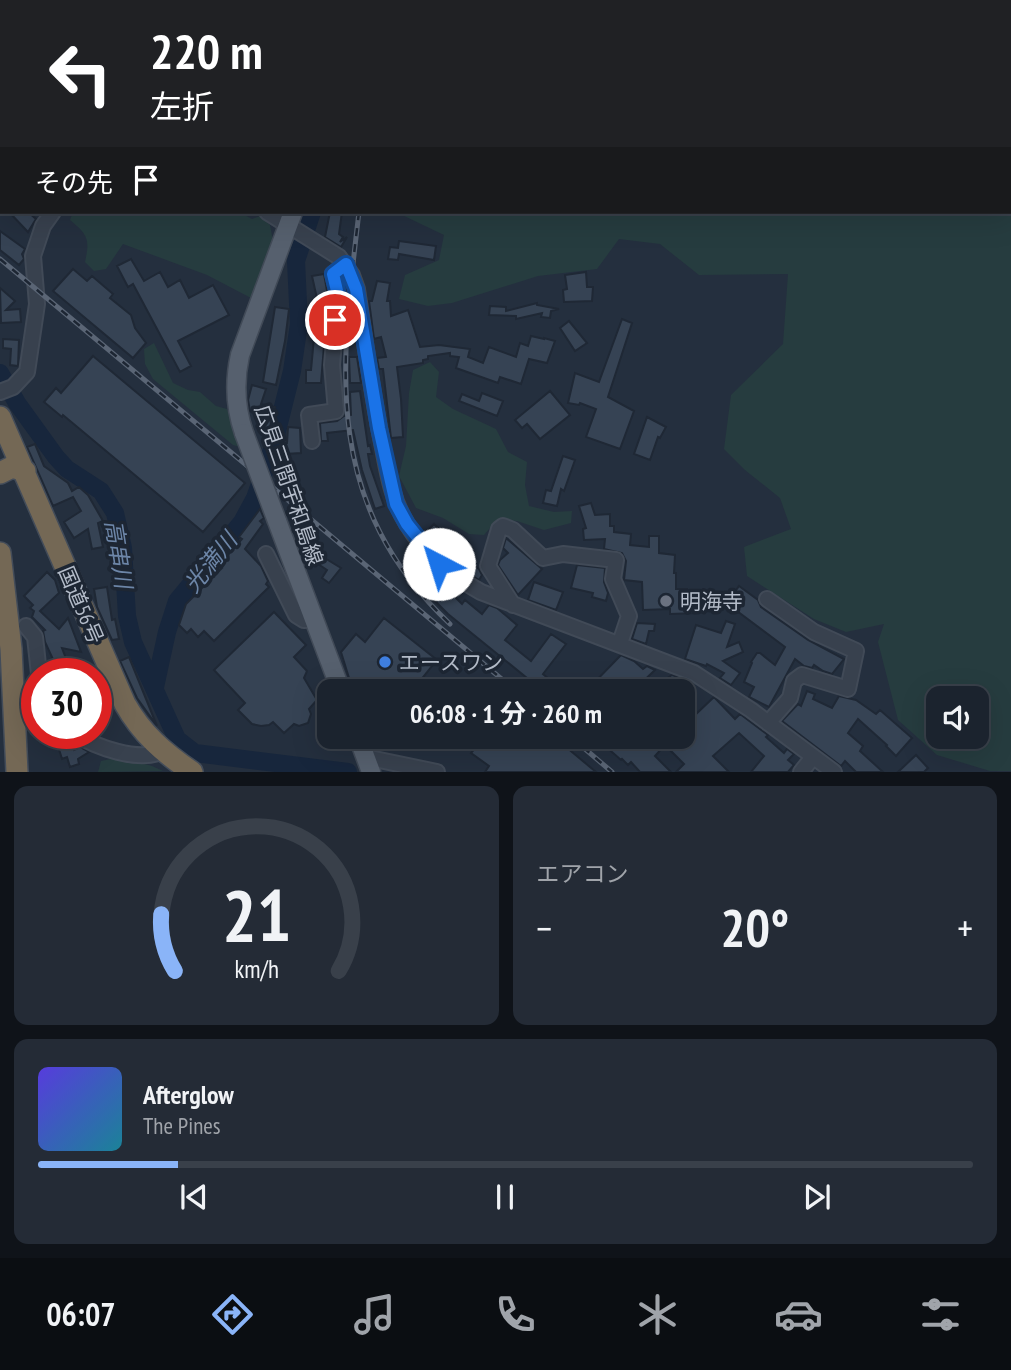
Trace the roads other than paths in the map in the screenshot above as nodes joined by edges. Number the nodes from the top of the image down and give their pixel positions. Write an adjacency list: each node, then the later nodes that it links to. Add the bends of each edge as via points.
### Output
1 (52, 214): 5 (street, via 33,256 37,304 27,372)
2 (271, 214): 3 (street)
3 (297, 227): 4 (street); 14 (main road, 広見三間宇和島線, bridge, via 240,355 236,394 239,419)
4 (346, 264): 7 (street, via 333,274 338,295 332,365 336,411 309,415); 13 (street, via 356,289 396,504 446,571)
5 (5, 390)
6 (0, 417): 8 (highway, 国道56号)
7 (312, 441)
8 (25, 471): 9 (highway, via 12,467); 22 (highway, 国道56号, via 125,704 137,726)
9 (0, 473)
10 (0, 554): 26 (highway, via 11,649)
11 (266, 554): 14 (street, via 296,615)
12 (767, 599): 20 (street, via 814,632 856,651 848,688 802,675 794,681 790,698)
13 (513, 605): 16 (street); 16 (street, via 488,566 503,526 543,558 563,554 616,560 613,579 629,615)
14 (314, 620): 18 (main road, 広見三間宇和島線)
15 (26, 626): 17 (street, via 35,637)
16 (620, 643): 20 (street, via 694,673)
17 (37, 658)
18 (336, 679)
19 (0, 720): 25 (highway)
20 (768, 723): 23 (street)
21 (110, 749): 22 (street, via 153,756)
22 (163, 751): 27 (highway, 国道56号)
23 (813, 757): 29 (street); 30 (street)
24 (368, 763): 28 (street)
25 (6, 772)
26 (17, 772)
27 (192, 772)
28 (437, 772)
29 (801, 772)
30 (834, 772)

